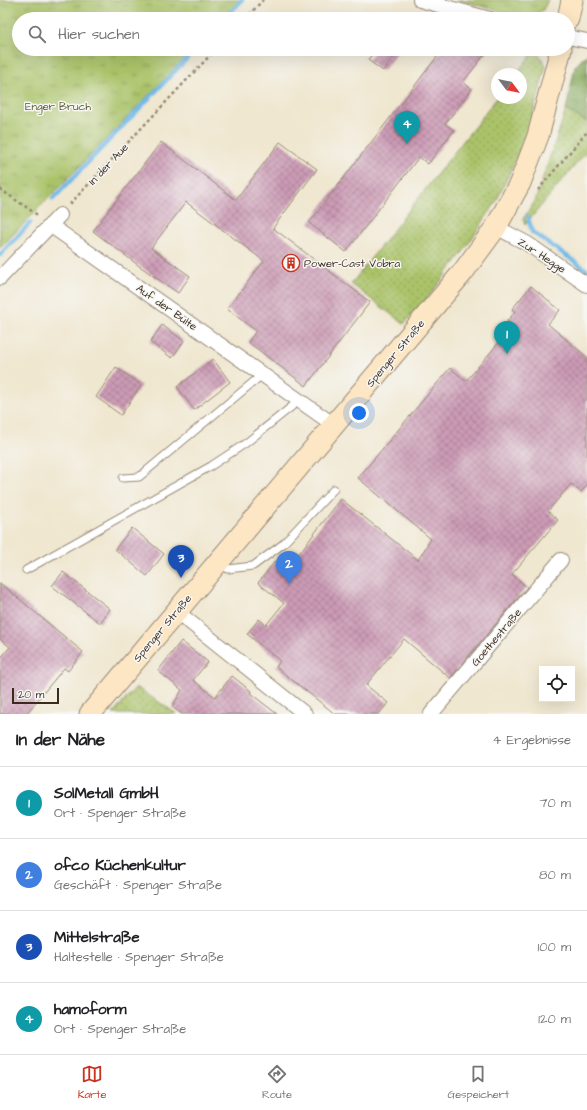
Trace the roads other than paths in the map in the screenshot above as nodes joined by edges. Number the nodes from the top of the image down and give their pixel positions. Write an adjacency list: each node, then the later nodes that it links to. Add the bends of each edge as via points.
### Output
1 (420, 0): 3 (street)
2 (572, 0): 4 (street)
3 (464, 12)
4 (569, 12)
5 (575, 38): 6 (street)
6 (587, 41)
7 (559, 56): 8 (street, Spenger Straße, via 538,136 520,183)
8 (496, 227): 10 (street, Zur Hegge, via 528,244); 13 (street, Spenger Straße, via 463,272)
9 (0, 278): 11 (street, Auf der Bülte, via 55,220)
10 (587, 284)
11 (264, 374): 12 (street, Auf der Bülte); 14 (lane, via 139,476)
12 (300, 400): 13 (street, Auf der Bülte); 18 (lane, via 246,443 211,466)
13 (334, 425): 17 (street, Spenger Straße)
14 (123, 478)
15 (334, 489): 17 (lane, via 283,544 253,566 228,569)
16 (561, 560): 22 (street, Goethestraße)
17 (217, 563): 19 (street, Spenger Straße)
18 (26, 570)
19 (176, 612): 20 (street, Spenger Straße); 21 (street)
20 (90, 714)
21 (305, 714)
22 (431, 714)

